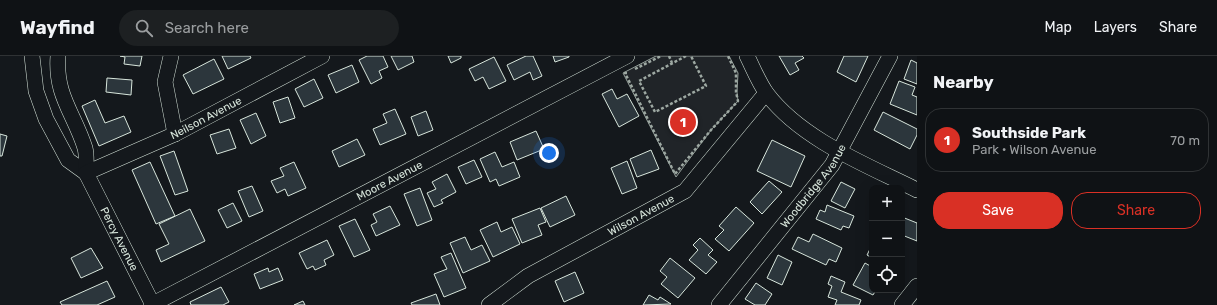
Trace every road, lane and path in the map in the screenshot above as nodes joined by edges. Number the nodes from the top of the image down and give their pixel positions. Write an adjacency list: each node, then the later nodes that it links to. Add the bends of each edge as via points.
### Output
1 (32, 56): 17 (street, Percy Avenue, via 36,91 46,119 68,160)
2 (58, 56): 17 (street, Percy Avenue, via 58,81 85,149)
3 (172, 56): 15 (street, via 165,82)
4 (322, 56): 15 (street, Neilson Avenue)
5 (627, 56): 20 (street, Moore Avenue)
6 (661, 56): 10 (path, via 625,74 675,174 738,101 736,74)
7 (669, 56): 13 (path)
8 (686, 56): 13 (path)
9 (691, 56): 13 (path, via 706,86 655,112 640,81)
10 (728, 56)
11 (747, 56): 14 (street)
12 (890, 56): 16 (street, Woodbridge Avenue)
13 (672, 63)
14 (766, 93): 16 (street, via 782,112 797,124); 21 (street, Wilson Avenue, via 685,191 528,276)
15 (175, 134): 17 (street, Neilson Avenue)
16 (839, 151): 18 (street); 22 (street, Woodbridge Avenue, via 832,165)
17 (86, 173): 20 (street, Percy Avenue)
18 (917, 190)
19 (917, 286): 23 (street)
20 (152, 305)
21 (489, 305)
22 (719, 305)
23 (902, 305)

